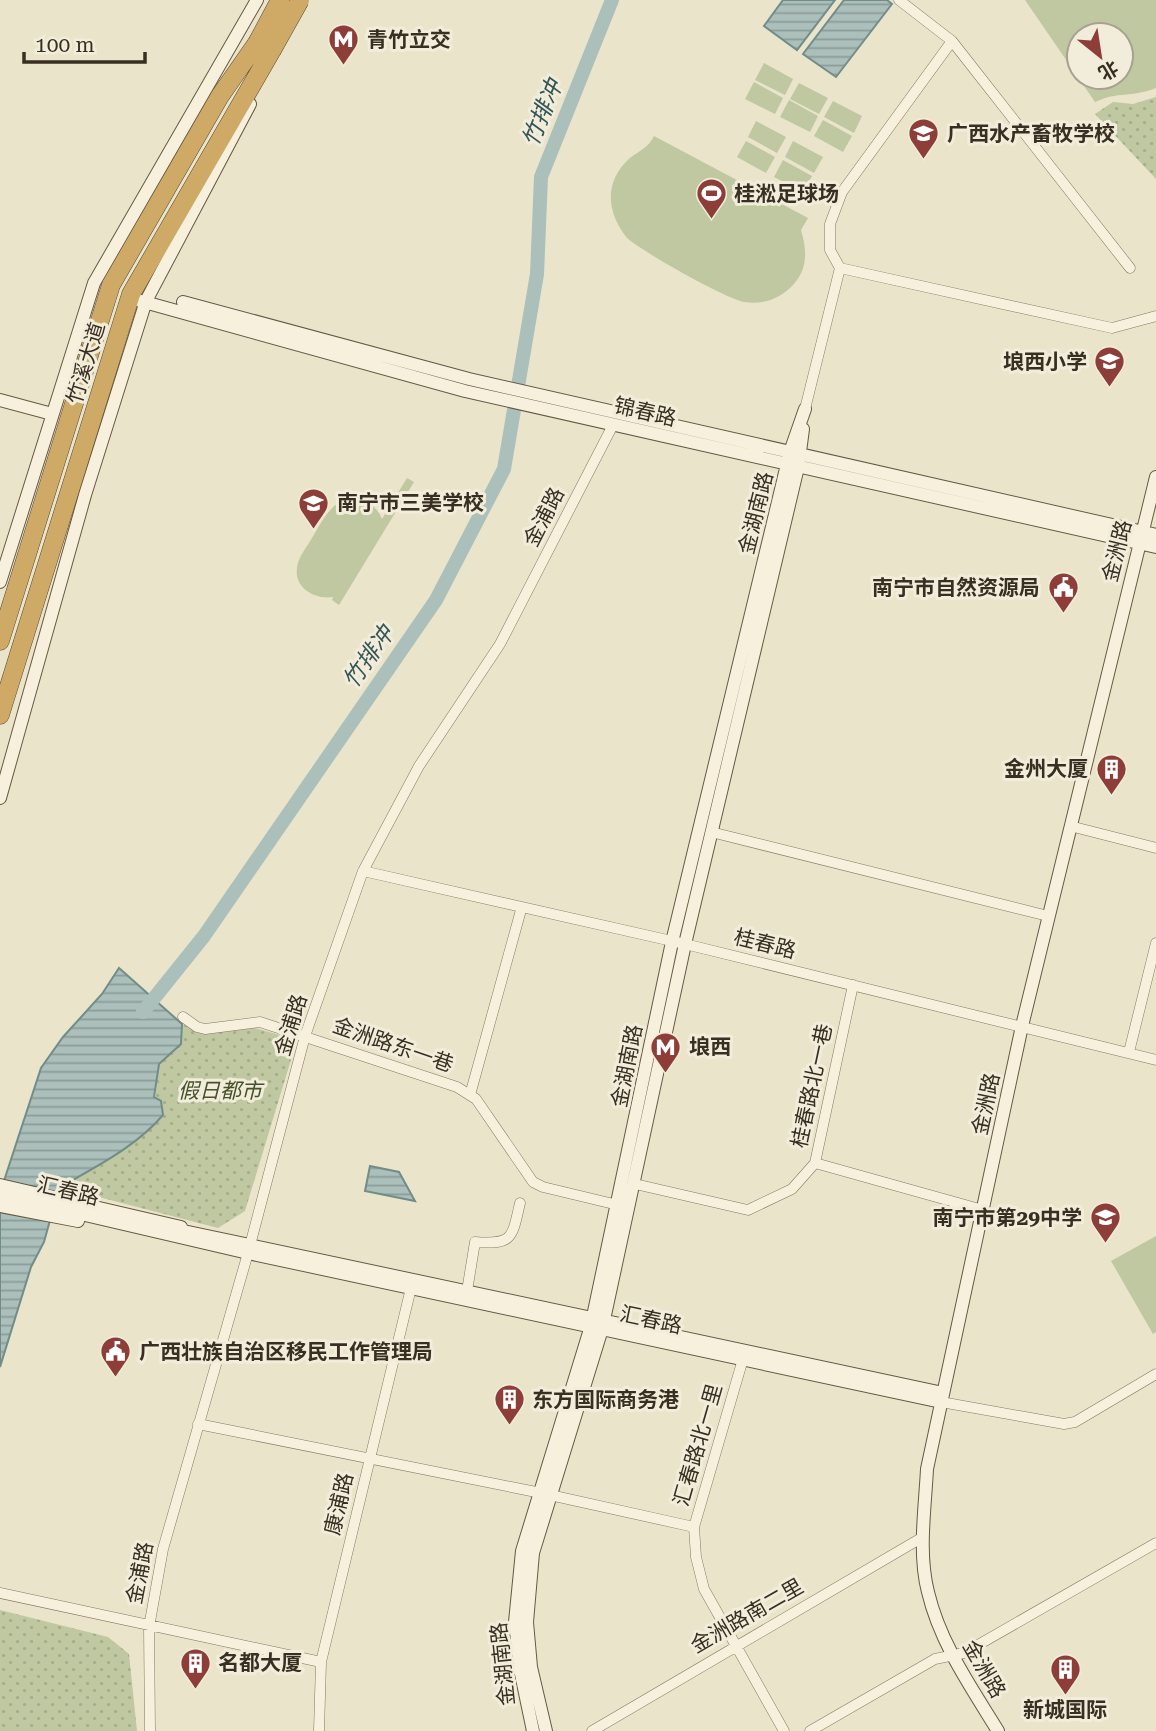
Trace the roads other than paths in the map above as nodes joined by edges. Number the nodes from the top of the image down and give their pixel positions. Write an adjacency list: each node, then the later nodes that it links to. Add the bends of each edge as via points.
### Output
1 (257, 0): 6 (main road)
2 (280, 0): 8 (highway, bridge)
3 (300, 0): 8 (highway, bridge)
4 (309, 0): 8 (main road)
5 (899, 0): 7 (street)
6 (242, 26): 9 (main road); 17 (main road, via 94,283)
7 (952, 41): 10 (street, via 842,192 830,224 830,250); 11 (street)
8 (270, 46): 9 (highway, 竹溪大道); 12 (main road); 12 (highway, 竹溪大道)
9 (232, 78): 25 (highway, 竹溪大道, via 111,285)
10 (840, 268): 13 (street, via 1112,328); 15 (street, 金湖南路)
11 (1130, 268)
12 (140, 295): 16 (main road, 锦春路); 26 (highway, 竹溪大道); 27 (main road)
13 (1156, 316)
14 (0, 400): 17 (main road)
15 (805, 409): 19 (main road, 金湖南路)
16 (581, 412): 18 (main road, 锦春路); 19 (main road, 锦春路)
17 (52, 414): 24 (main road)
18 (613, 425): 19 (main road, 锦春路); 31 (street, 金浦路, via 500,644 419,766)
19 (794, 460): 22 (main road, 锦春路); 29 (main road, 金湖南路); 34 (main road, 金湖南路)
20 (1156, 477): 22 (main road, 金洲路)
21 (1156, 535): 22 (main road, 锦春路)
22 (1140, 538): 23 (main road, 锦春路); 28 (main road, 金洲路)
23 (1156, 547)
24 (0, 582)
25 (0, 641)
26 (0, 715)
27 (0, 798)
28 (1070, 825): 30 (street); 33 (main road, 金洲路)
29 (711, 832): 33 (street); 34 (main road, 金湖南路)
30 (1156, 848)
31 (363, 871): 32 (street, 桂春路); 39 (street, 金浦路)
32 (521, 910): 34 (street, 桂春路); 42 (street)
33 (1048, 916): 38 (main road, 金洲路)
34 (678, 943): 36 (street, 桂春路); 44 (main road, 金湖南路); 49 (main road, 金湖南路)
35 (1156, 944): 40 (street)
36 (853, 985): 38 (street, 桂春路); 43 (street, 桂春路北一巷)
37 (183, 1017): 39 (street, 金洲路东一巷, via 205,1029 260,1022)
38 (1022, 1026): 40 (street, 桂春路); 50 (main road, 金洲路)
39 (305, 1036): 42 (street, 金洲路东一巷, via 444,1081); 52 (street, 金浦路)
40 (1129, 1052): 41 (street, 桂春路)
41 (1156, 1060)
42 (470, 1095): 49 (street, 金洲路东一巷, via 533,1182)
43 (815, 1163): 44 (street, 桂春路北一巷, via 792,1189 748,1210); 50 (street)
44 (635, 1184): 49 (main road, 金湖南路)
45 (0, 1185): 51 (main road)
46 (0, 1195): 51 (main road, 汇春路)
47 (520, 1203): 54 (street, via 508,1240 501,1244 475,1242)
48 (0, 1206): 51 (main road)
49 (624, 1206): 55 (main road, 金湖南路)
50 (983, 1210): 58 (main road, 金洲路)
51 (190, 1235): 52 (main road, 汇春路)
52 (249, 1249): 53 (main road, 汇春路); 54 (main road, 汇春路); 59 (street, 金浦路)
53 (411, 1288): 55 (main road, 汇春路); 60 (street, 康浦路)
54 (467, 1291): 55 (main road, 汇春路)
55 (598, 1323): 56 (main road, 汇春路); 58 (main road, 汇春路); 61 (main road, 金湖南路)
56 (743, 1359): 58 (main road, 汇春路); 62 (street, 汇春路北一里)
57 (1156, 1374): 58 (street, 汇春路, via 1075,1422)
58 (942, 1397): 63 (main road, 金洲路, via 927,1469)
59 (198, 1424): 60 (street); 66 (street, 金浦路, via 163,1549)
60 (369, 1459): 61 (street); 69 (street, 康浦路)
61 (546, 1494): 62 (street); 72 (main road, 金湖南路, via 522,1551 515,1622); 73 (main road, 金湖南路, via 533,1553 527,1622 531,1667)
62 (694, 1527): 67 (street, 汇春路北一里, via 704,1589)
63 (923, 1537): 67 (street, 金洲路南二里); 68 (main road, 金洲路, via 927,1591)
64 (1156, 1543): 68 (street, via 964,1653)
65 (0, 1593): 66 (street)
66 (149, 1627): 69 (street); 70 (street, 金浦路)
67 (734, 1645): 74 (street, 金洲路南二里); 75 (street, 汇春路北一里)
68 (953, 1655): 76 (street, via 935,1659); 77 (main road, 金洲路)
69 (321, 1662): 71 (street, 康浦路)
70 (150, 1731)
71 (319, 1731)
72 (533, 1731)
73 (546, 1731)
74 (592, 1731)
75 (784, 1731)
76 (810, 1731)
77 (998, 1731)

